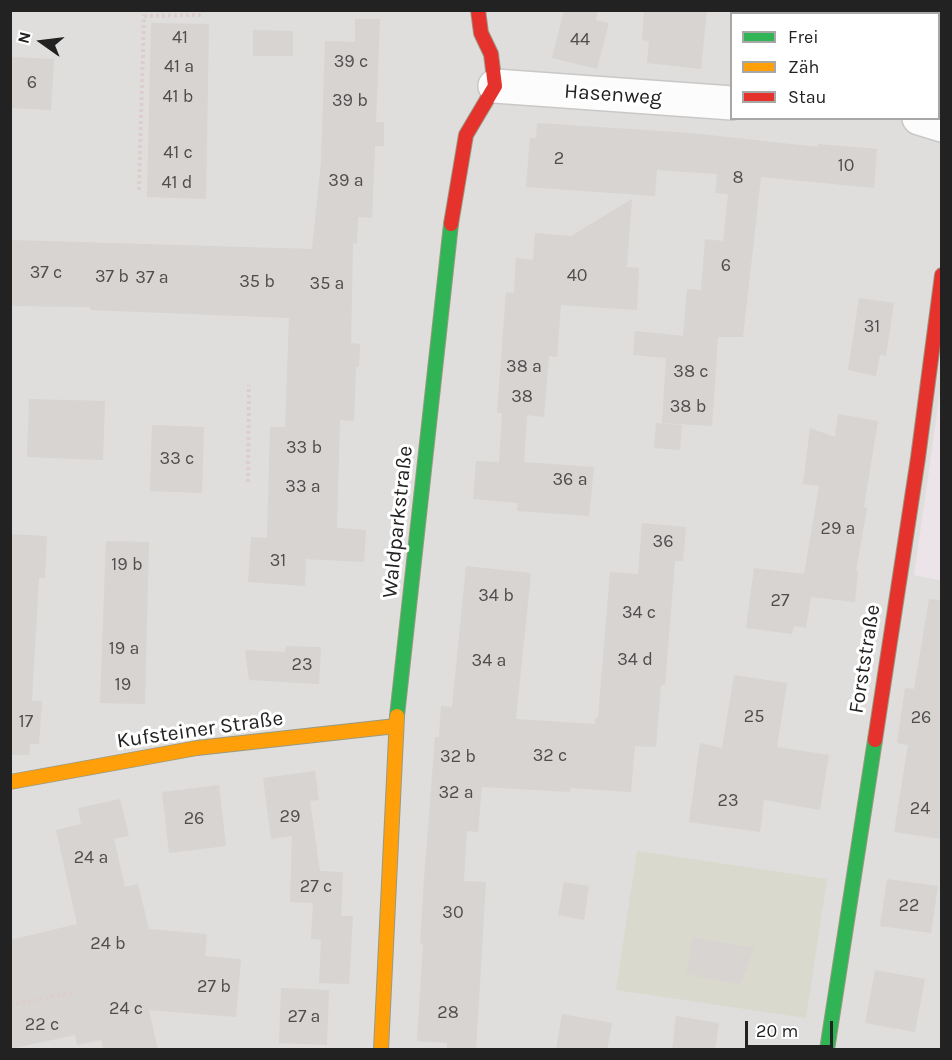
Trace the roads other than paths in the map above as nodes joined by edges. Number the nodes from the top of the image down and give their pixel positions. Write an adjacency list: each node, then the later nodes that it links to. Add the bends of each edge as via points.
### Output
1 (478, 10): 2 (street, via 481,33 491,54)
2 (495, 86): 3 (street, Hasenweg); 7 (street, Waldparkstraße, via 466,135 456,182)
3 (730, 103)
4 (926, 120): 5 (street)
5 (942, 125)
6 (942, 275): 10 (street, Forststraße, via 918,458)
7 (396, 726): 8 (street, Kufsteiner Straße, via 196,748); 9 (street, Waldparkstraße)
8 (10, 782)
9 (381, 1050)
10 (827, 1050)

